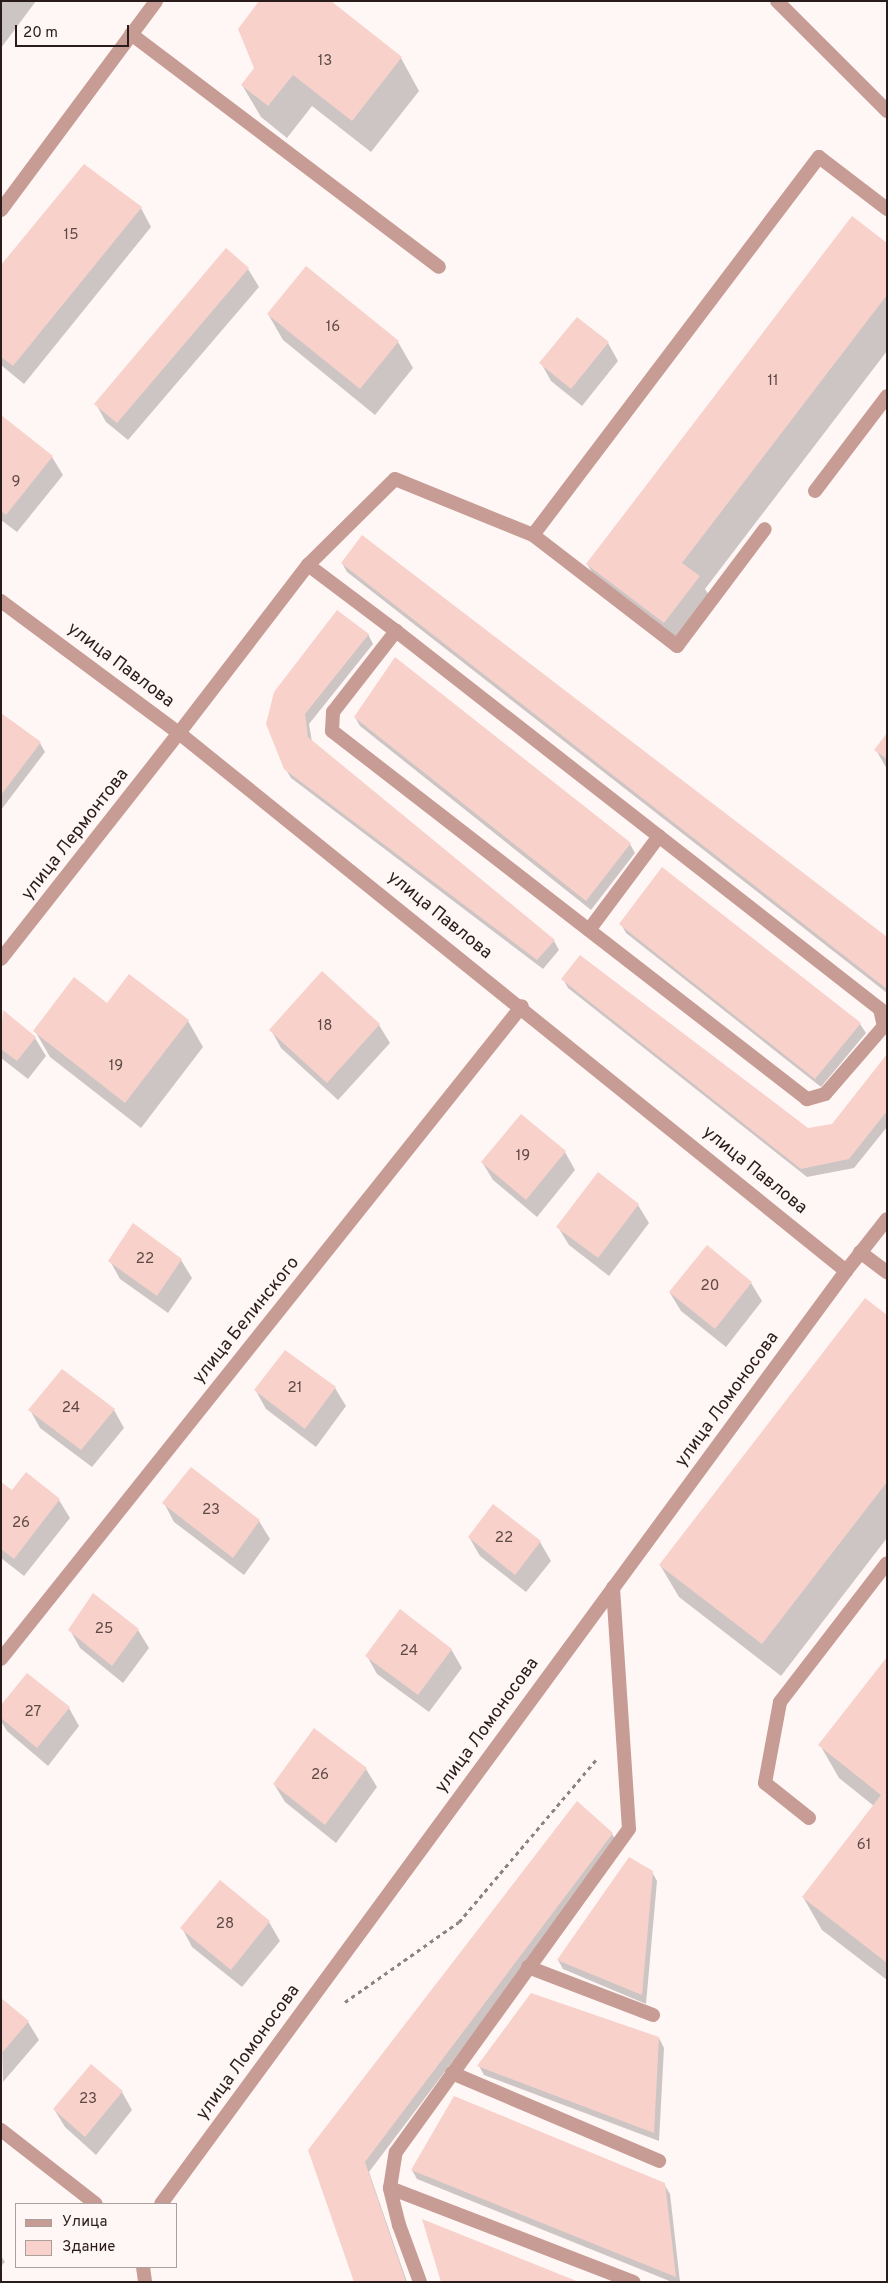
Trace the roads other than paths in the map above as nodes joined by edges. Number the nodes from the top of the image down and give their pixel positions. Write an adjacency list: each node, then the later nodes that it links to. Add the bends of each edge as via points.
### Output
1 (156, 1): 3 (street)
2 (776, 1): 4 (street)
3 (131, 34): 6 (street); 7 (street)
4 (887, 111)
5 (887, 209): 11 (street, via 819,157)
6 (1, 210)
7 (439, 267)
8 (887, 396): 9 (street)
9 (816, 492)
10 (765, 529): 11 (street, via 678,646)
11 (533, 535): 12 (street, улица Лермонтова, via 395,478)
12 (308, 565): 14 (street); 15 (street, улица Лермонтова)
13 (1, 601): 15 (street, улица Павлова)
14 (396, 631): 16 (street); 17 (street, via 333,712 332,731)
15 (179, 733): 18 (street, улица Лермонтова); 19 (street, улица Павлова)
16 (659, 836): 17 (street); 17 (street, via 880,1009 884,1026 825,1094 808,1099)
17 (589, 930)
18 (1, 959)
19 (522, 1006): 22 (street, улица Павлова); 26 (street, улица Белинского)
20 (887, 1219): 21 (street, улица Ломоносова)
21 (860, 1252): 22 (street, улица Ломоносова); 23 (street)
22 (846, 1271): 25 (street, улица Ломоносова)
23 (887, 1272)
24 (887, 1563): 27 (street, via 780,1702 765,1783)
25 (613, 1588): 28 (street, via 629,1829); 35 (street, улица Ломоносова)
26 (1, 1659)
27 (810, 1818)
28 (528, 1968): 29 (street); 30 (street)
29 (653, 2014)
30 (452, 2074): 32 (street); 33 (street, via 396,2152)
31 (1, 2130): 34 (street)
32 (659, 2161)
33 (390, 2188): 38 (street, via 399,2225); 39 (street)
34 (95, 2203)
35 (162, 2203)
36 (143, 2268): 37 (street)
37 (145, 2282)
38 (420, 2282)
39 (634, 2282)

